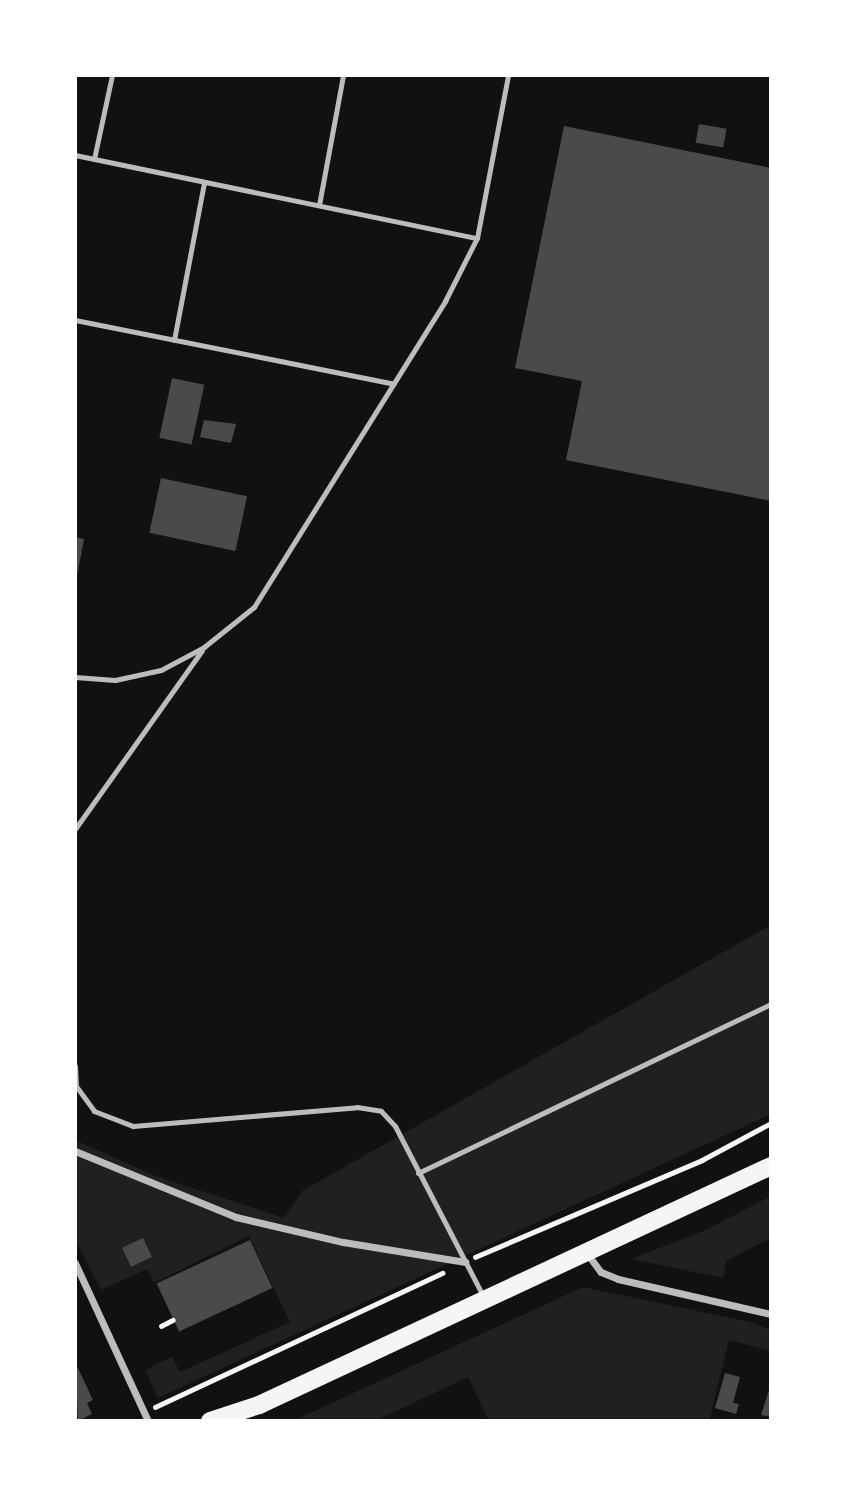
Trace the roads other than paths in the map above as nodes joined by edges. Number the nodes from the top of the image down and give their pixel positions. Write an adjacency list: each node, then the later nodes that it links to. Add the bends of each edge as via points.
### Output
1 (112, 75): 5 (lane)
2 (344, 75): 7 (lane)
3 (508, 75): 8 (lane)
4 (75, 155): 5 (lane)
5 (94, 159): 6 (lane)
6 (204, 182): 7 (lane); 10 (lane)
7 (319, 205): 8 (lane)
8 (477, 238): 11 (lane)
9 (75, 320): 10 (lane)
10 (174, 340): 11 (lane)
11 (394, 384): 12 (lane, via 254,607)
12 (204, 647): 13 (lane, via 161,670 115,680); 14 (lane)
13 (75, 677)
14 (75, 829)
15 (771, 1004): 19 (lane)
16 (75, 1066): 19 (lane, via 76,1086 94,1111 133,1126 357,1107 381,1111 395,1126)
17 (75, 1152): 21 (street, via 236,1217 343,1242)
18 (771, 1166): 20 (main road)
19 (418, 1172): 21 (lane)
20 (588, 1255): 23 (main road); 24 (street, via 601,1272 618,1279)
21 (466, 1262): 23 (lane)
22 (75, 1263): 26 (street)
23 (486, 1301): 25 (main road)
24 (771, 1314)
25 (259, 1405): 27 (main road); 28 (main road)
26 (148, 1421)
27 (210, 1421)
28 (244, 1421)

